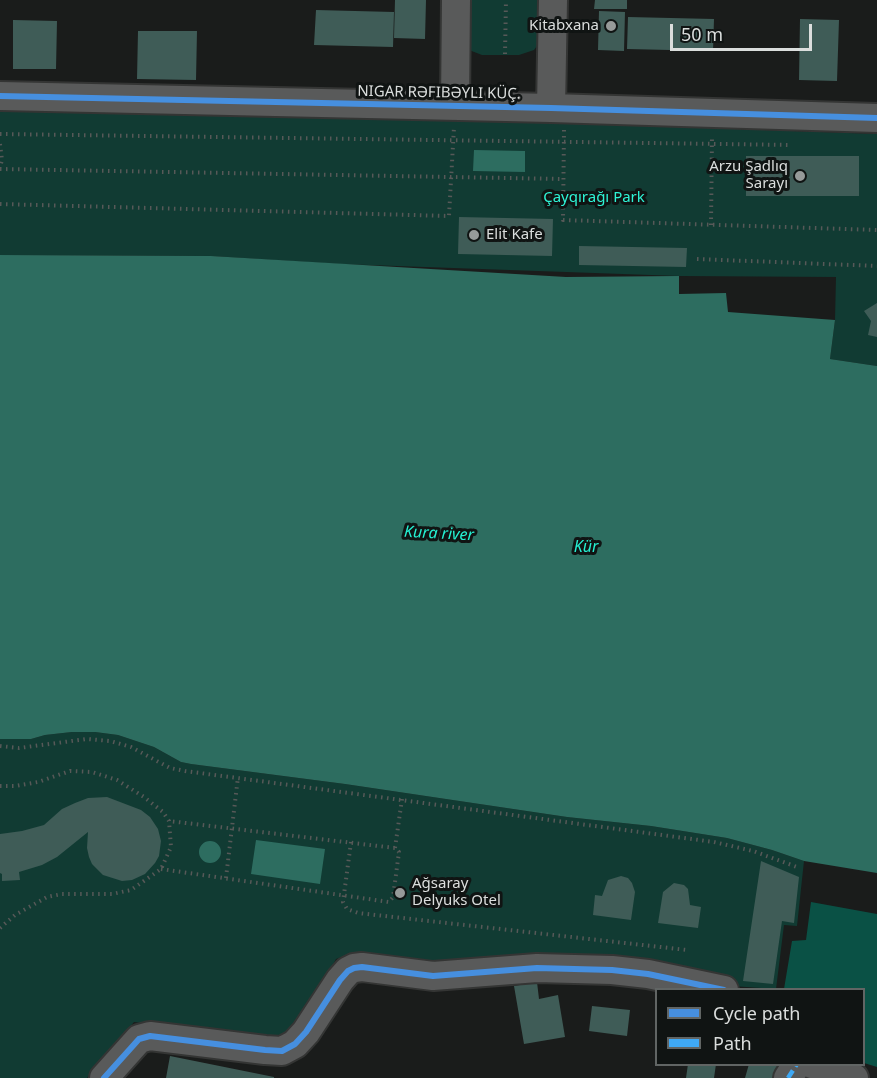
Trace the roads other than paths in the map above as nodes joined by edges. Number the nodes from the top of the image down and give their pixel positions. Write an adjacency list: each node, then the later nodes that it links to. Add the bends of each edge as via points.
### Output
1 (456, 0): 4 (street)
2 (553, 0): 5 (street)
3 (0, 96): 4 (street, NIGAR RƏFIBƏYLI KÜÇ.)
4 (454, 113): 5 (street, NIGAR RƏFIBƏYLI KÜÇ.)
5 (557, 115): 6 (street, NIGAR RƏFIBƏYLI KÜÇ.)
6 (877, 118)
7 (714, 988): 9 (street, via 612,970 537,968 433,976 354,968 340,980 306,1032 282,1051 150,1036 139,1039)
8 (815, 1066): 10 (street)
9 (104, 1078)
10 (854, 1078)

